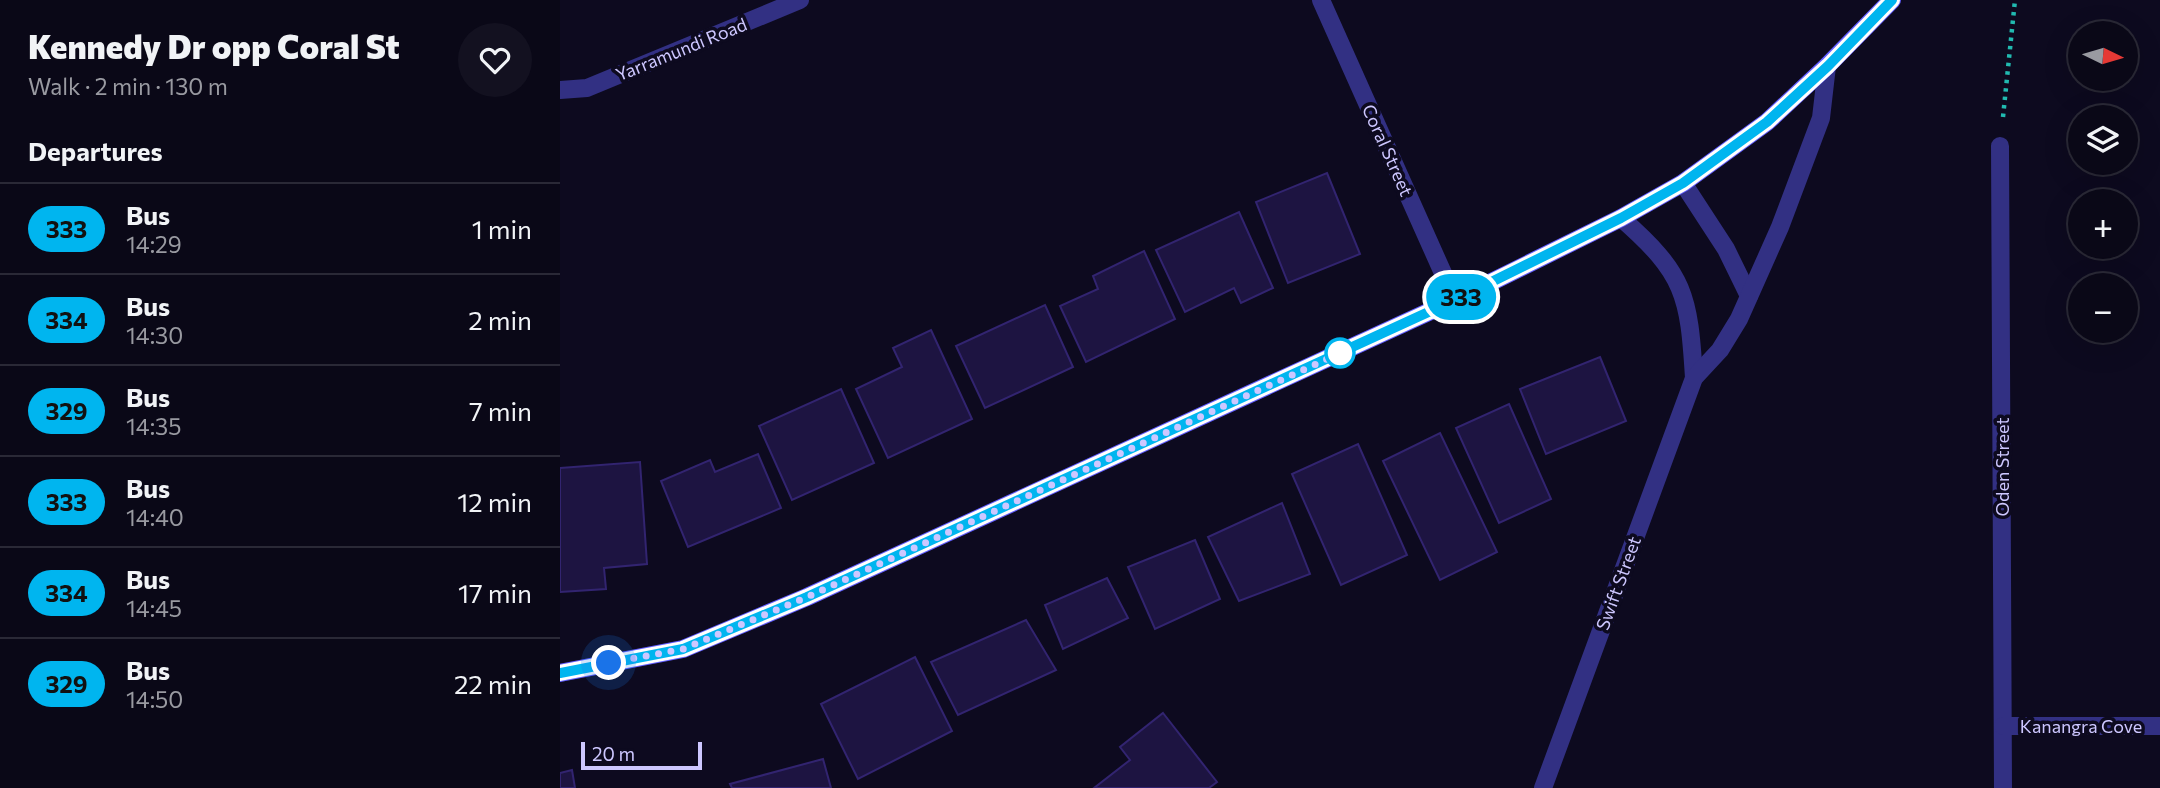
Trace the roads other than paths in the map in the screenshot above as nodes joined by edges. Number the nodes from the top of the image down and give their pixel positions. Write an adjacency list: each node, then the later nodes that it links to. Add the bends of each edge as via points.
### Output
1 (800, 0): 5 (street, Yarramundi Road, via 587,88)
2 (1321, 0): 10 (street, Coral Street)
3 (1892, 0): 4 (main road)
4 (1828, 66): 7 (main road, via 1767,122); 9 (street, Swift Street, via 1821,118)
5 (560, 90)
6 (2000, 146): 13 (street, Oden Street)
7 (1683, 183): 8 (main road); 9 (street, via 1727,248)
8 (1621, 218): 10 (main road); 11 (street, Swift Street, via 1658,251 1677,279 1691,330)
9 (1749, 296): 11 (street, Swift Street, via 1720,350)
10 (1455, 300): 12 (main road, via 807,597 683,649)
11 (1693, 378): 15 (street, Swift Street)
12 (560, 673)
13 (2003, 726): 14 (street, Kanangra Cove); 16 (street, Oden Street)
14 (2160, 726)
15 (1543, 788)
16 (2003, 788)

